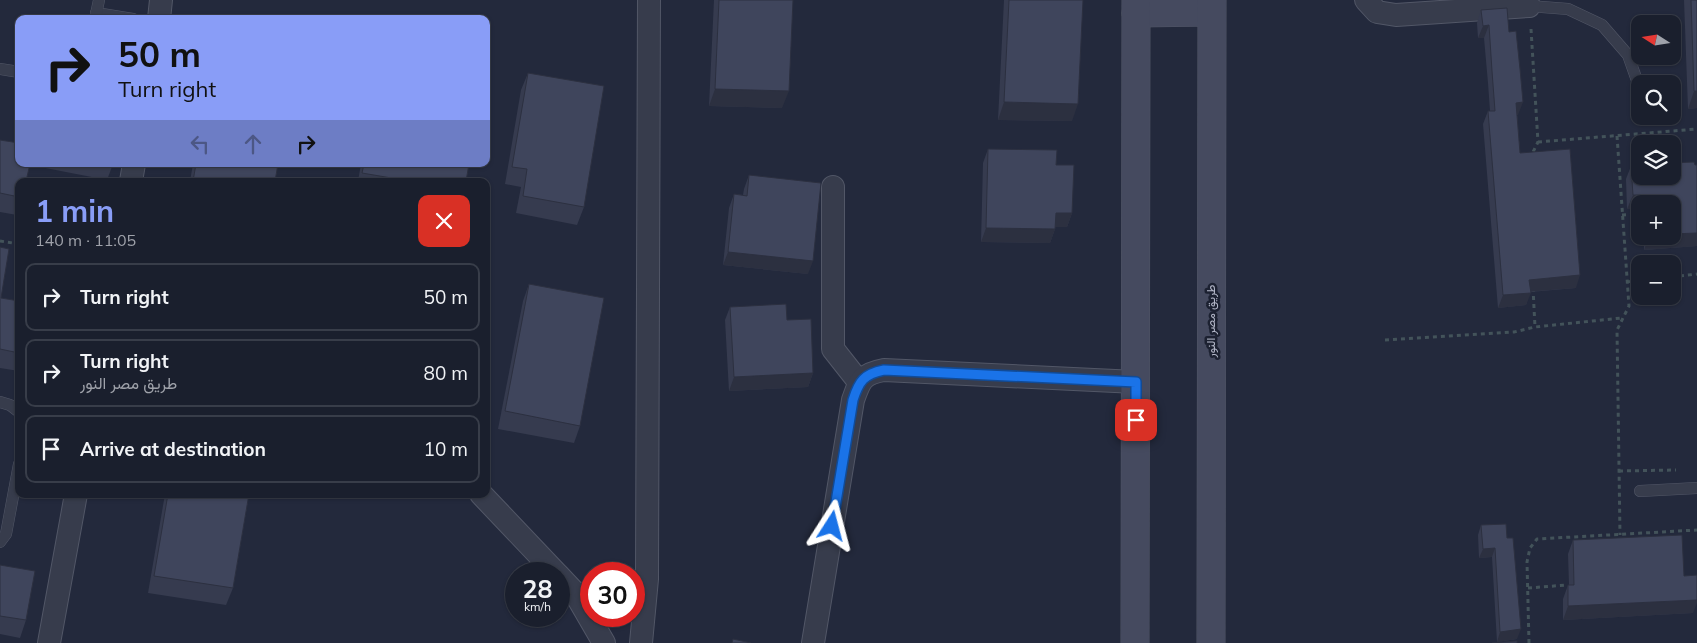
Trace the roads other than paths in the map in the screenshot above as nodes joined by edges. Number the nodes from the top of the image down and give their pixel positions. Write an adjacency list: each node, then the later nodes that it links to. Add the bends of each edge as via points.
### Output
1 (98, 0): 8 (lane)
2 (161, 0): 9 (street)
3 (649, 0): 25 (street)
4 (1366, 0): 7 (street, via 1377,12 1396,15)
5 (1136, 6): 6 (street); 15 (street)
6 (1212, 6): 35 (street, طريق مصر النور)
7 (1529, 6): 12 (lane, via 1568,9 1602,25 1628,55)
8 (96, 15)
9 (159, 15)
10 (0, 69): 11 (lane)
11 (15, 71)
12 (1635, 75)
13 (832, 187): 14 (street, via 832,349)
14 (859, 382): 15 (street, via 869,373 884,370); 33 (street, via 853,400)
15 (1136, 382): 34 (street)
16 (0, 402): 17 (lane)
17 (15, 409)
18 (1697, 488): 20 (lane)
19 (15, 491): 23 (lane, via 6,534)
20 (1640, 491)
21 (74, 498): 30 (street)
22 (485, 498): 24 (street)
23 (0, 542)
24 (546, 562)
25 (640, 562)
26 (570, 585): 27 (street)
27 (580, 593)
28 (597, 627): 31 (street)
29 (641, 627): 32 (street)
30 (49, 643)
31 (604, 643)
32 (641, 643)
33 (813, 643)
34 (1135, 643)
35 (1211, 643)

